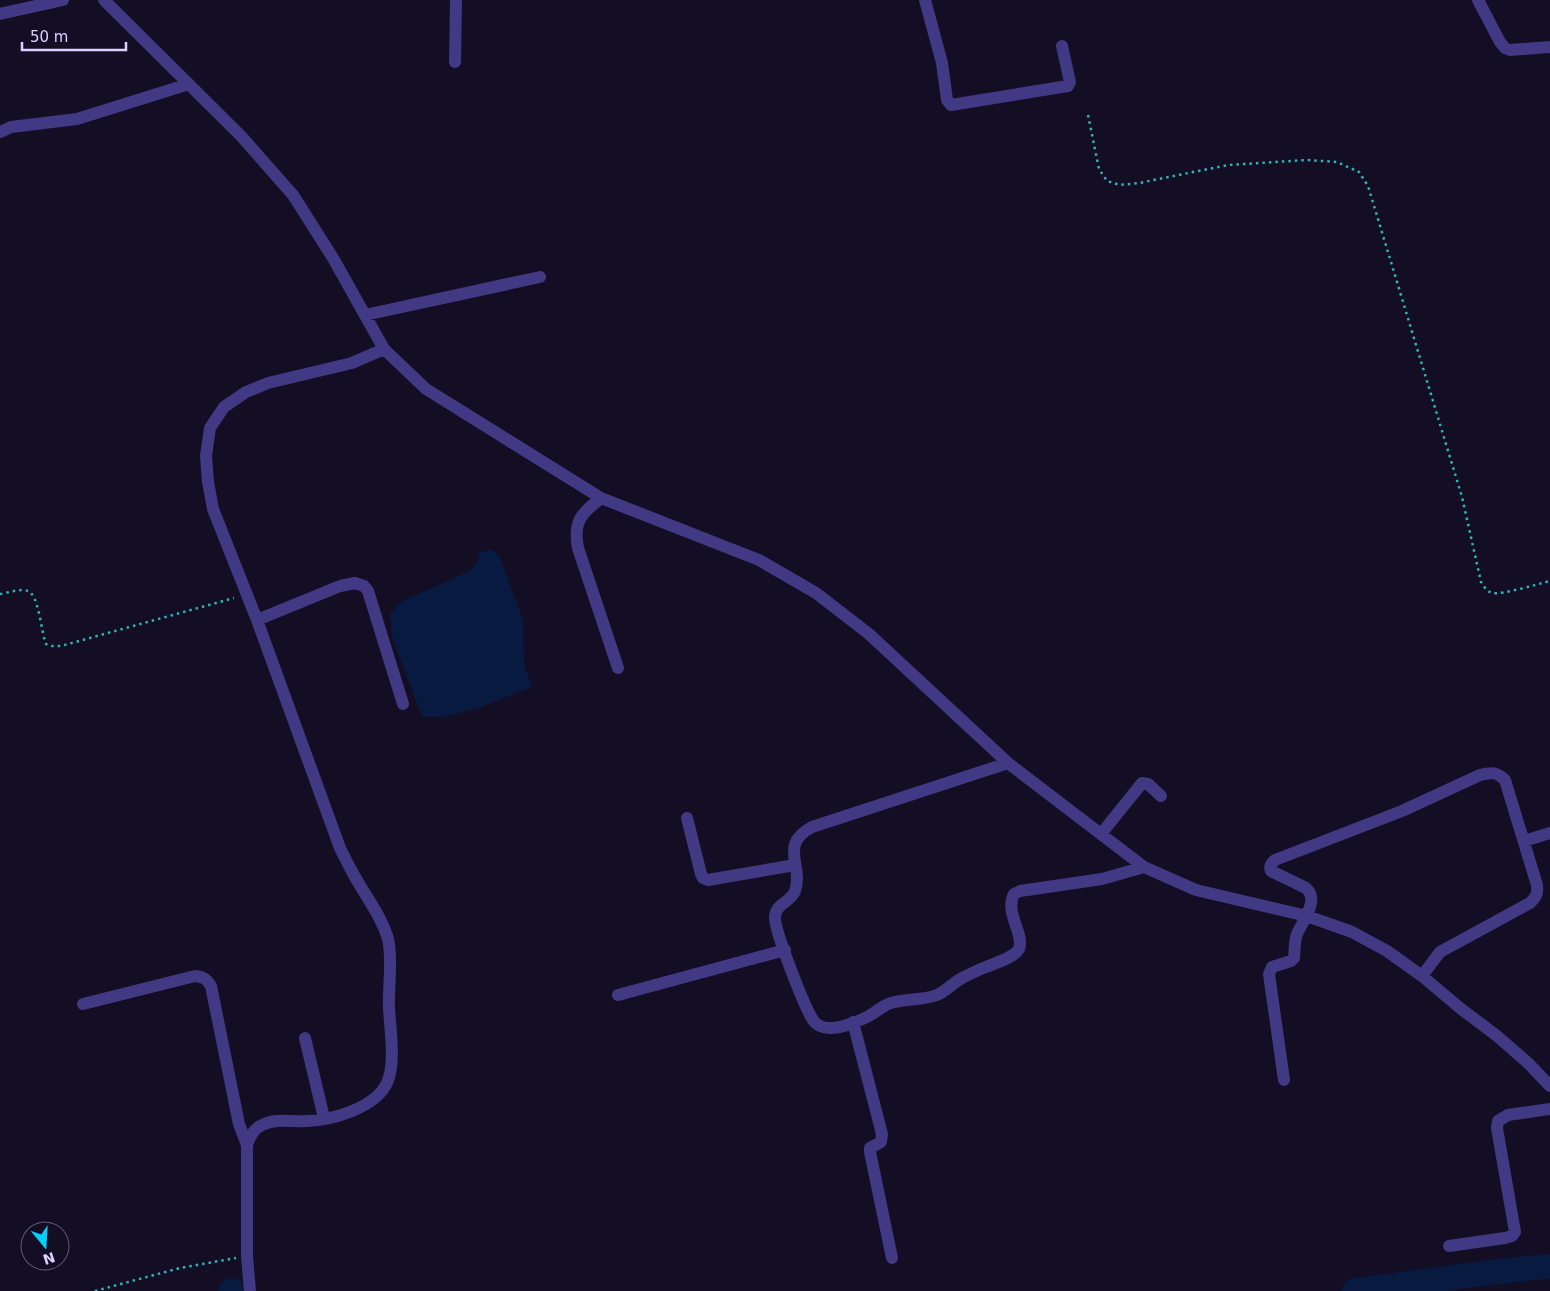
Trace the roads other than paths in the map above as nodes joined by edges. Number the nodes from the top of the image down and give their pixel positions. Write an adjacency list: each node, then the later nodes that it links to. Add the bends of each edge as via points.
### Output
1 (63, 0): 6 (street)
2 (104, 0): 10 (street)
3 (456, 0): 9 (street)
4 (925, 0): 7 (street, via 951,106 1068,86 1070,82)
5 (1478, 0): 8 (street, via 1506,48 1515,51)
6 (0, 14)
7 (1062, 46)
8 (1550, 47)
9 (455, 62)
10 (189, 84): 11 (street, via 76,119 11,127); 13 (street, via 241,136 293,196)
11 (0, 132)
12 (540, 277): 13 (street)
13 (365, 315): 14 (street)
14 (384, 349): 15 (street, via 426,389); 16 (street, via 352,363 246,392 224,407 210,428 206,456 213,509)
15 (601, 498): 17 (street, via 584,511 575,534); 19 (street, via 759,560 816,594 869,634)
16 (257, 620): 18 (street, via 340,586 356,583 364,586); 37 (street, via 340,848 381,919 388,940 392,1063 387,1083 377,1097 359,1108)
17 (618, 668)
18 (403, 704)
19 (1008, 764): 23 (street); 25 (street, via 812,827 796,840)
20 (1161, 796): 23 (street, via 1148,784 1142,784)
21 (687, 818): 25 (street, via 701,874 708,880)
22 (1550, 832): 24 (street)
23 (1101, 834): 26 (street)
24 (1524, 841): 27 (street, via 1505,780 1491,772 1480,775 1402,811 1275,860 1271,871 1310,890 1312,898); 29 (street, via 1537,886 1536,898 1440,952)
25 (795, 865): 28 (street, via 795,891 774,914)
26 (1144, 867): 27 (street, via 1196,890); 32 (street, via 1102,879 1014,894 1010,906 1020,944 1012,956 937,994 888,1004)
27 (1307, 916): 29 (street, via 1352,932 1387,951); 34 (street, via 1294,943 1294,958 1272,966 1269,974)
28 (785, 950): 30 (street); 32 (street, via 814,1022 831,1029)
29 (1422, 976): 35 (street, via 1503,1041)
30 (618, 995)
31 (83, 1004): 38 (street, via 195,976 207,980 211,986 239,1124)
32 (853, 1022): 40 (street, via 883,1139 870,1148 870,1152)
33 (304, 1038): 37 (street)
34 (1284, 1080)
35 (1550, 1086)
36 (1550, 1109): 39 (street, via 1508,1115 1498,1121 1515,1232 1505,1238)
37 (324, 1118): 38 (street, via 274,1120 251,1134)
38 (247, 1146): 41 (street)
39 (1449, 1246)
40 (892, 1258)
41 (250, 1291)

